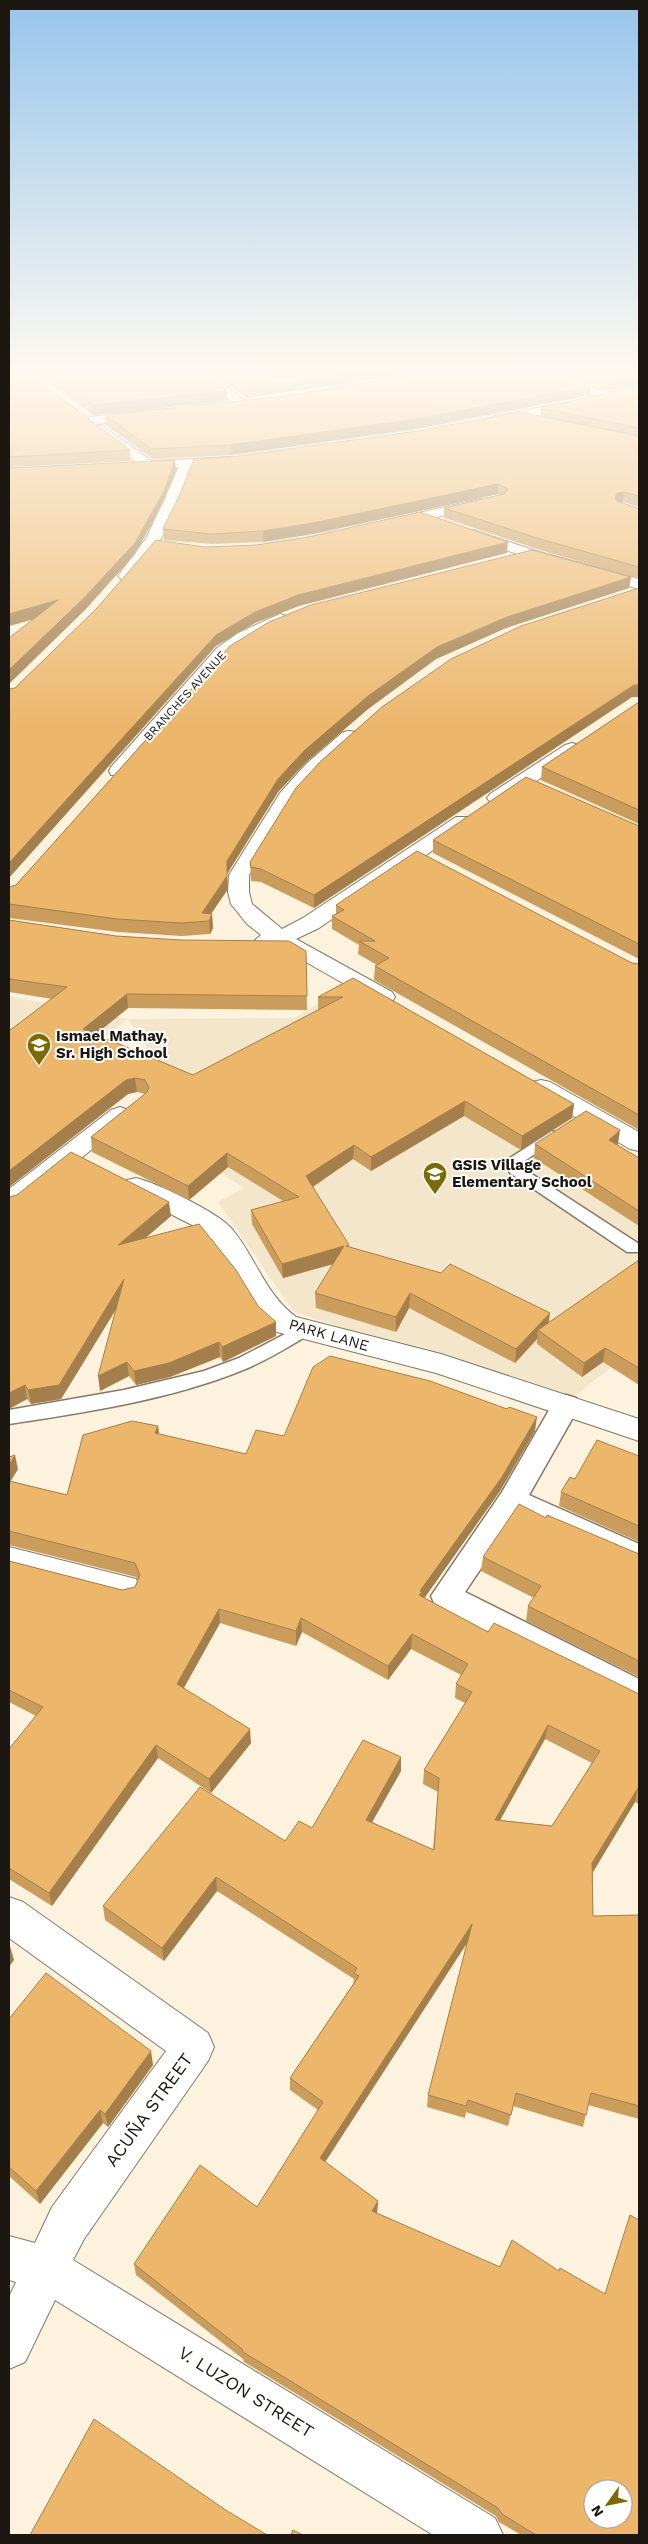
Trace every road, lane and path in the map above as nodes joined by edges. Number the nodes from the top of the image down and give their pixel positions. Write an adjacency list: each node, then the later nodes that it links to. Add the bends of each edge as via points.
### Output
1 (176, 493): 8 (street, via 163,521 160,546)
2 (498, 500): 3 (street)
3 (421, 516): 4 (street); 5 (street)
4 (376, 527)
5 (531, 554): 6 (street); 7 (street)
6 (504, 560)
7 (639, 584)
8 (114, 590)
9 (639, 592): 10 (street)
10 (619, 598)
11 (295, 615): 14 (street, BRANCHES AVENUE, via 277,620 223,652)
12 (361, 726): 15 (street, via 313,768 287,797 239,875 237,889 244,908)
13 (589, 738): 15 (street, via 533,785 481,809 422,858)
14 (108, 783)
15 (281, 938): 16 (street); 17 (street)
16 (242, 942)
17 (400, 1006)
18 (520, 1075): 20 (street)
19 (137, 1101): 22 (street)
20 (575, 1121): 21 (street); 24 (lane, via 512,1163 515,1170)
21 (639, 1143)
22 (73, 1154): 23 (street); 25 (street, PARK LANE, via 208,1222 221,1234 270,1312 287,1325)
23 (9, 1202)
24 (633, 1248)
25 (304, 1330): 26 (street, PARK LANE, via 441,1364); 27 (lane, via 237,1366 193,1379 131,1395)
26 (566, 1405): 28 (street, PARK LANE); 29 (street)
27 (9, 1417)
28 (639, 1430)
29 (512, 1500): 30 (street); 33 (street, via 446,1596)
30 (639, 1557)
31 (9, 1560): 32 (street)
32 (124, 1589)
33 (639, 1694)
34 (9, 1915): 35 (street, ACUÑA STREET, via 194,2047 68,2223)
35 (27, 2264): 36 (street, ACUÑA STREET); 37 (street, V. LUZON STREET)
36 (9, 2346)
37 (478, 2535)

